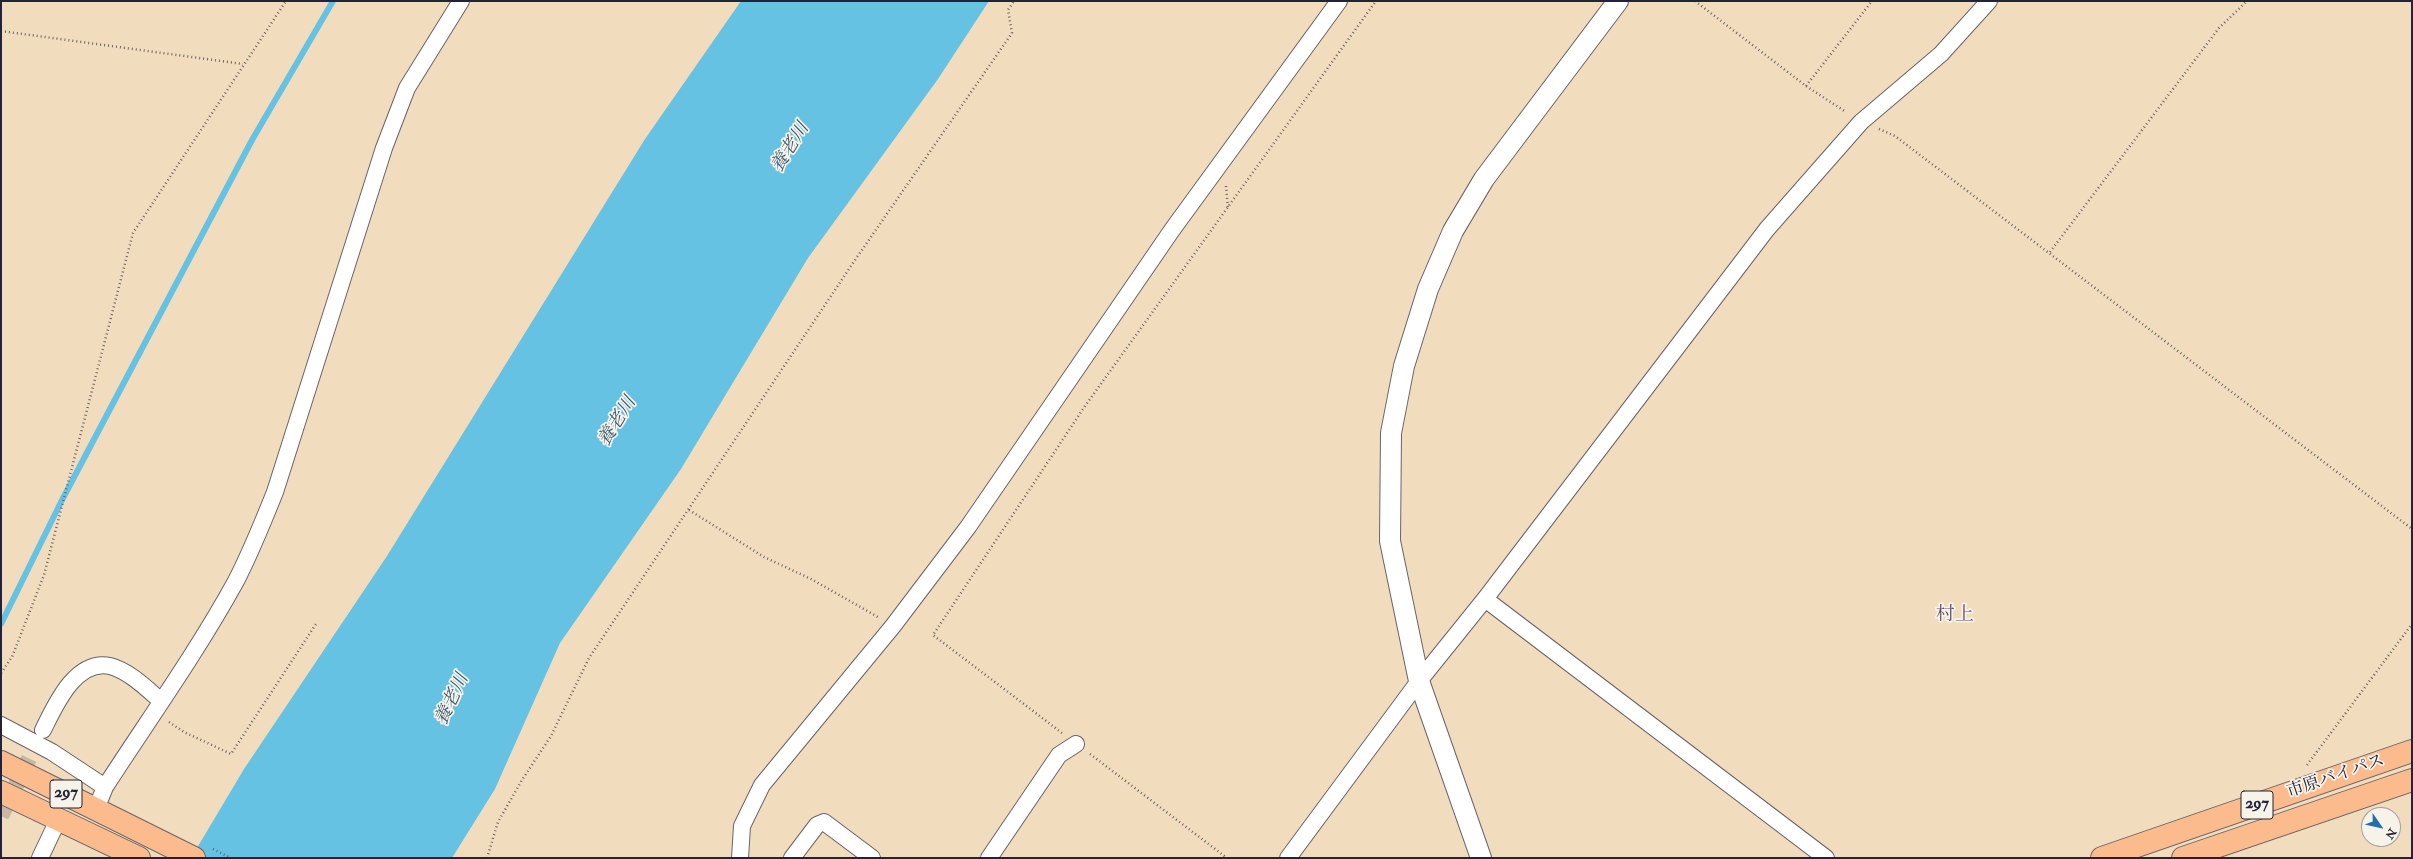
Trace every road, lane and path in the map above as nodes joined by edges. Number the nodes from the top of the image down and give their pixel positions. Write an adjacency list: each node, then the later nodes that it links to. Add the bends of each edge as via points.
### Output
1 (286, 1): 12 (path)
2 (461, 1): 24 (street, via 407,88 384,148 277,485 255,543 235,582)
3 (1014, 1): 16 (path, via 1008,10 1012,33 853,263)
4 (1339, 1): 21 (street, via 1172,230 968,527)
5 (1376, 1): 27 (path, via 1085,406 933,635)
6 (1618, 1): 23 (street, via 1484,179 1453,231 1428,289 1404,366 1391,433 1390,541)
7 (1695, 1): 13 (path)
8 (1872, 1): 13 (path)
9 (1989, 1): 14 (street, via 1941,54)
10 (2247, 1): 15 (path, via 2219,28)
11 (1, 31): 12 (path)
12 (243, 64): 22 (path, via 133,233 44,575 12,657)
13 (1806, 86): 14 (path)
14 (1861, 122): 15 (path, via 1895,136); 18 (street, via 1766,229)
15 (2050, 252): 17 (path)
16 (689, 510): 21 (path, via 764,557 811,579); 39 (path, via 589,658 551,736 498,822)
17 (2412, 530)
18 (1485, 598): 23 (street); 47 (street)
19 (316, 624): 24 (path, via 231,754 184,732)
20 (2412, 624): 32 (path, via 2314,753 2304,770)
21 (893, 626): 40 (street, via 762,785 742,826)
22 (1, 673)
23 (1418, 681): 45 (street); 46 (street)
24 (157, 706): 26 (street, via 131,676 109,666 98,666 74,678); 31 (street)
25 (1, 725): 31 (street, via 52,752)
26 (43, 730)
27 (1076, 744): 43 (street, via 1059,755); 44 (path)
28 (2412, 751): 32 (highway, 市原バイパス / 297)
29 (1, 762): 34 (highway, 297)
30 (2412, 780): 49 (highway, 市原バイパス / 297)
31 (105, 787): 34 (street)
32 (2305, 788): 48 (highway, 市原バイパス / 297)
33 (1, 792): 35 (highway, 297)
34 (96, 809): 38 (highway, 297)
35 (58, 820): 36 (street); 37 (highway, 297)
36 (40, 858)
37 (139, 858)
38 (194, 858)
39 (487, 858)
40 (740, 858)
41 (792, 858): 42 (street, via 813,829 824,822 831,824)
42 (872, 858)
43 (989, 858)
44 (1227, 858)
45 (1288, 858)
46 (1481, 858)
47 (1826, 858)
48 (2102, 858)
49 (2183, 858)

